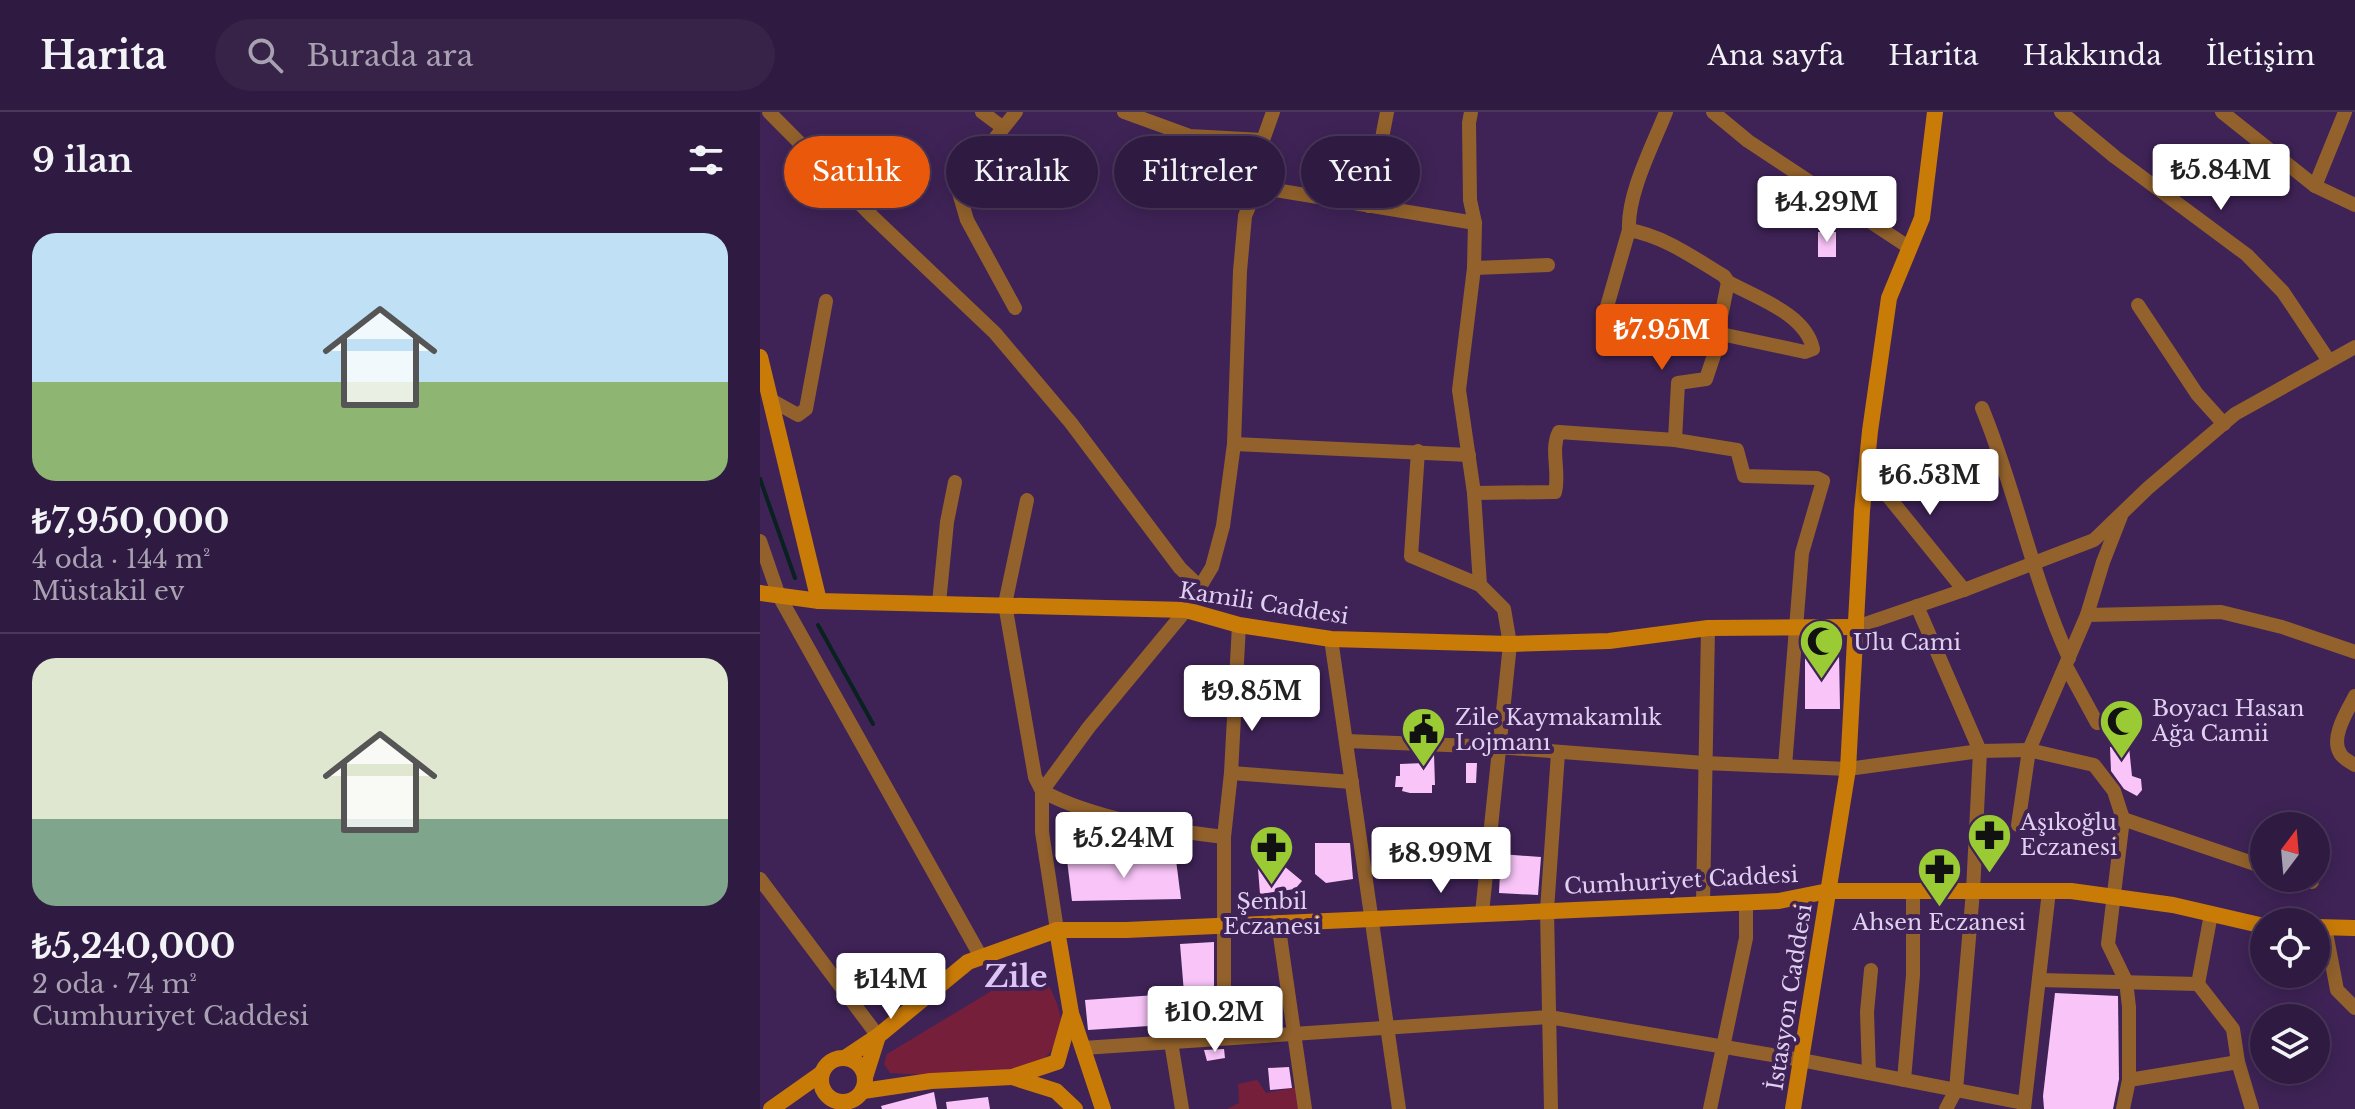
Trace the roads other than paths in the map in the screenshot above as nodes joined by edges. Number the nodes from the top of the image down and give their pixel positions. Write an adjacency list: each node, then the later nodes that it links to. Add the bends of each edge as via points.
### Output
1 (769, 112): 51 (street, via 995,333)
2 (982, 112): 14 (street)
3 (1016, 112): 14 (street)
4 (1124, 112): 15 (street)
5 (1273, 112): 16 (street)
6 (1387, 112): 17 (street)
7 (1471, 112): 22 (street, via 1470,200)
8 (1666, 112): 23 (street, via 1638,183)
9 (1713, 112): 24 (street)
10 (1935, 112): 24 (main road, İstasyon Caddesi, via 1922,218)
11 (2061, 112): 35 (street, via 2247,255 2283,292)
12 (2222, 112): 18 (street)
13 (2345, 112): 18 (street)
14 (1002, 127): 30 (street, via 957,186 967,220)
15 (1190, 136)
16 (1264, 136)
17 (1382, 136)
18 (2315, 186): 19 (street)
19 (2355, 205)
20 (1248, 208): 40 (street, via 1240,271)
21 (1381, 208): 22 (street)
22 (1475, 223): 26 (street)
23 (1629, 230): 27 (street, via 1679,249); 31 (street)
24 (1910, 248): 43 (main road, İstasyon Caddesi, via 1889,298)
25 (1548, 265): 26 (street)
26 (1474, 268): 42 (street, via 1459,390)
27 (1728, 282): 32 (street); 32 (street, via 1791,316 1813,349 1805,352)
28 (826, 301): 36 (street, via 806,409 798,415)
29 (2138, 305): 38 (street, via 2197,394)
30 (1015, 308)
31 (1606, 310)
32 (1721, 334): 39 (street, via 1706,379 1678,383)
33 (2355, 347): 35 (street)
34 (760, 357): 36 (main road)
35 (2329, 361): 38 (street)
36 (771, 400): 55 (main road)
37 (1982, 408): 49 (street)
38 (2224, 424): 47 (street)
39 (1675, 440): 45 (street, via 1559,432 1555,492); 62 (street, via 1737,450 1744,476 1823,481 1802,553)
40 (1234, 444): 41 (street); 51 (street, via 1223,526 1212,567)
41 (1418, 451): 42 (street); 50 (street, via 1411,556)
42 (1469, 455): 45 (street)
43 (1866, 469): 52 (street); 63 (main road, İstasyon Caddesi)
44 (955, 482): 56 (street)
45 (1474, 493): 50 (street)
46 (1027, 500): 57 (street)
47 (2123, 512): 49 (street, via 2094,540); 60 (street)
48 (760, 541): 54 (street)
49 (2034, 562): 52 (street); 68 (street)
50 (1480, 585): 66 (street, via 1504,609)
51 (1200, 587): 59 (street)
52 (1964, 590): 58 (street)
53 (760, 593): 54 (main road, Kamili Caddesi)
54 (779, 596): 55 (main road, Kamili Caddesi); 105 (street)
55 (819, 601): 56 (main road, Kamili Caddesi)
56 (939, 603): 57 (main road, Kamili Caddesi)
57 (1005, 604): 59 (main road, Kamili Caddesi); 82 (street, via 1035,777)
58 (1917, 606): 63 (street); 74 (street)
59 (1186, 610): 61 (main road, Kamili Caddesi); 82 (street)
60 (2087, 615): 67 (street, via 2221,612); 68 (street)
61 (1239, 625): 65 (main road, Kamili Caddesi); 80 (street)
62 (1796, 627): 63 (main road, Kamili Caddesi); 64 (main road, Kamili Caddesi); 78 (street)
63 (1856, 627): 79 (main road, İstasyon Caddesi)
64 (1708, 628): 66 (main road, Kamili Caddesi, via 1609,641); 76 (street)
65 (1331, 639): 66 (main road, Kamili Caddesi); 71 (street)
66 (1510, 644): 72 (street)
67 (2355, 652)
68 (2068, 662): 70 (street); 73 (street)
69 (2355, 696): 77 (street, via 2337,744 2340,754)
70 (2097, 723)
71 (1346, 741): 72 (street); 81 (street)
72 (1498, 747): 75 (street); 96 (street)
73 (2029, 750): 74 (street); 83 (street, via 2094,765 2114,791); 84 (street)
74 (1980, 751): 79 (street); 90 (street)
75 (1558, 753): 76 (street); 95 (street)
76 (1704, 763): 78 (street); 94 (street)
77 (2355, 765)
78 (1785, 766): 79 (street)
79 (1848, 769): 88 (main road, İstasyon Caddesi)
80 (1231, 773): 81 (street); 85 (street)
81 (1352, 782): 98 (street)
82 (1042, 791): 85 (street, via 1060,801 1161,829); 104 (street, via 1042,832)
83 (2123, 819): 86 (street); 92 (street)
84 (2018, 825)
85 (1224, 837): 101 (street)
86 (2250, 862)
87 (762, 886): 116 (street)
88 (1828, 891): 89 (main road, Cumhuriyet Caddesi); 93 (main road, Cumhuriyet Caddesi); 122 (main road, İstasyon Caddesi)
89 (1913, 891): 90 (main road, Cumhuriyet Caddesi); 127 (street)
90 (1973, 891): 91 (main road, Cumhuriyet Caddesi); 130 (street)
91 (2049, 891): 92 (main road, Cumhuriyet Caddesi); 108 (street)
92 (2114, 897): 97 (main road, Cumhuriyet Caddesi); 109 (street, via 2108,944)
93 (1746, 902): 94 (main road, Cumhuriyet Caddesi); 119 (street, via 1746,938)
94 (1703, 904): 95 (main road, Cumhuriyet Caddesi)
95 (1547, 910): 96 (main road, Cumhuriyet Caddesi); 113 (street)
96 (1482, 913): 98 (main road, Cumhuriyet Caddesi)
97 (2211, 914): 100 (main road, Cumhuriyet Caddesi); 110 (street)
98 (1372, 918): 99 (main road, Cumhuriyet Caddesi); 114 (street)
99 (1278, 922): 101 (main road, Cumhuriyet Caddesi); 115 (street)
100 (2250, 923)
101 (1224, 925): 104 (main road, Cumhuriyet Caddesi); 117 (street)
102 (2330, 927): 103 (main road)
103 (2355, 928)
104 (1057, 930): 105 (main road, Cumhuriyet Caddesi); 112 (main road)
105 (981, 957): 116 (main road, Cumhuriyet Caddesi)
106 (2330, 962): 111 (street, via 2337,990)
107 (1871, 970): 125 (street)
108 (2039, 980): 109 (street); 132 (street)
109 (2126, 981): 110 (street); 128 (street)
110 (2198, 984): 123 (street, via 2233,1029)
111 (2355, 1008)
112 (1071, 1013): 120 (main road); 126 (main road, via 1057,1062)
113 (1549, 1017): 114 (street); 119 (street); 139 (street)
114 (1388, 1028): 115 (street); 138 (street)
115 (1293, 1034): 117 (street); 137 (street)
116 (878, 1036): 121 (main road, Cumhuriyet Caddesi); 129 (main road)
117 (1224, 1038): 118 (street)
118 (1171, 1042): 120 (street); 136 (street)
119 (1722, 1047): 122 (street); 140 (street)
120 (1083, 1048): 135 (main road)
121 (845, 1058): 124 (main road, via 831,1062); 129 (main road, via 858,1064)
122 (1801, 1060): 125 (street); 141 (main road, İstasyon Caddesi)
123 (2238, 1062): 128 (street); 144 (street)
124 (822, 1073): 131 (main road); 133 (main road)
125 (1869, 1073): 127 (street)
126 (1012, 1077): 129 (main road); 134 (main road, via 1056,1091)
127 (1904, 1080): 130 (street)
128 (2129, 1080): 143 (street)
129 (864, 1084): 131 (main road, via 852,1100)
130 (1956, 1090): 132 (street); 142 (street)
131 (830, 1105)
132 (2024, 1106)
133 (771, 1109)
134 (1075, 1109)
135 (1103, 1109)
136 (1182, 1109)
137 (1305, 1109)
138 (1399, 1109)
139 (1551, 1109)
140 (1710, 1109)
141 (1793, 1109)
142 (1946, 1109)
143 (2123, 1109)
144 (2252, 1109)

